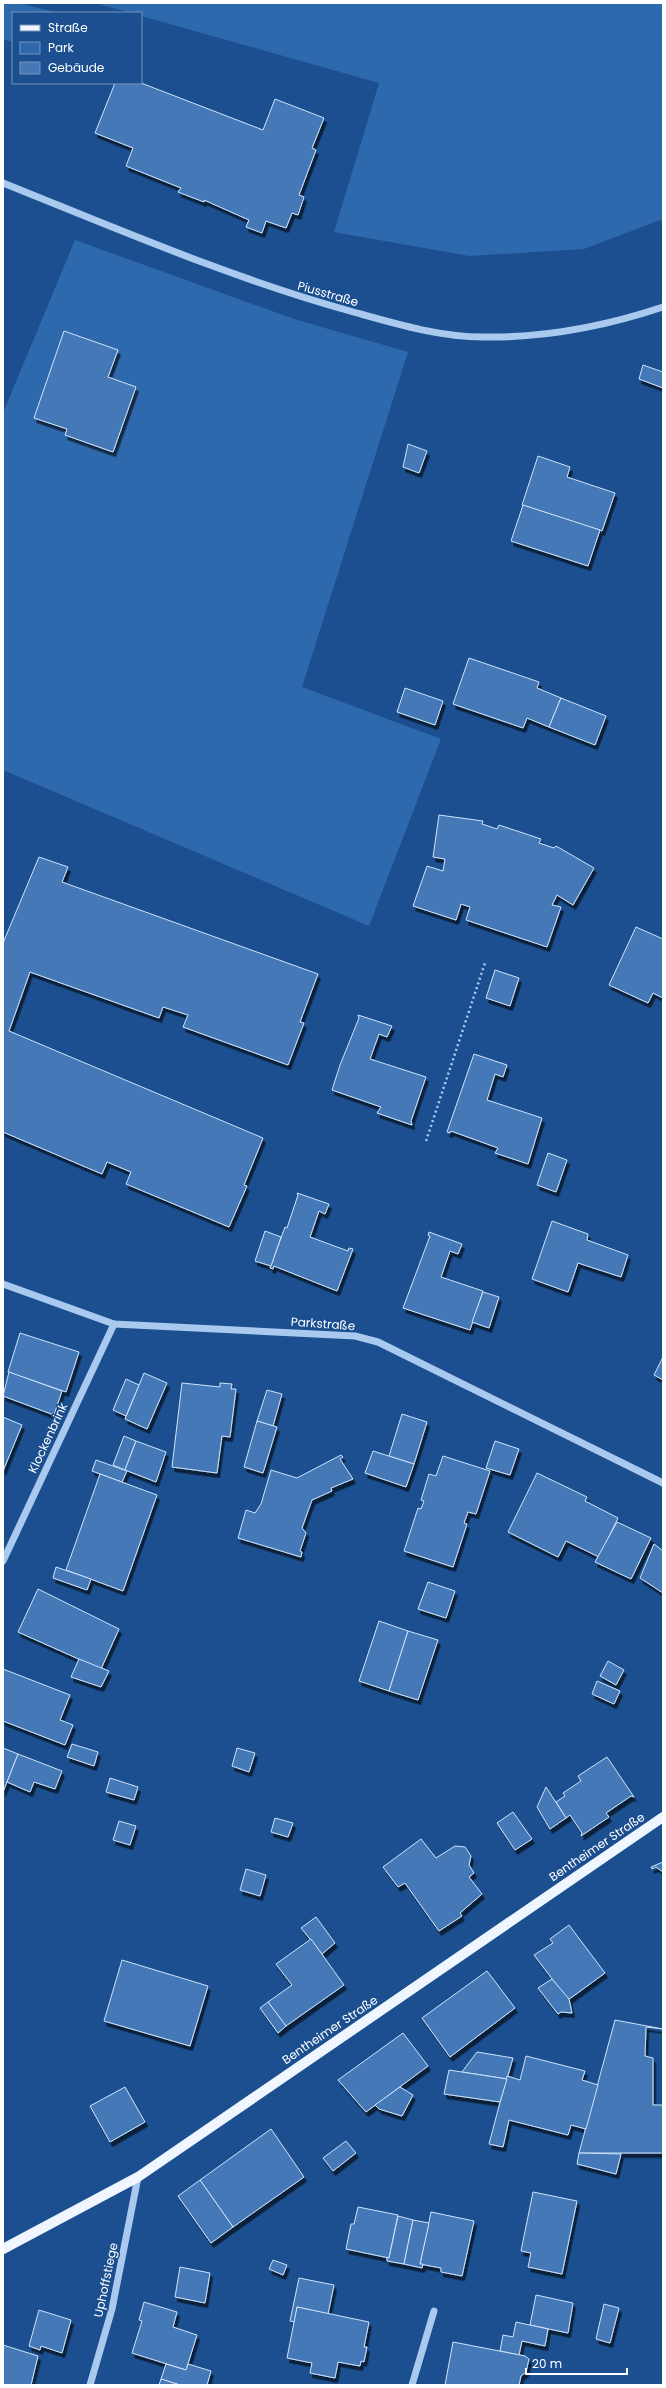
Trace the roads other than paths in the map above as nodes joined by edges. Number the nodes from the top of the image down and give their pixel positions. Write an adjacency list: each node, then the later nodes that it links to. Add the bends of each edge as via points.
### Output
1 (3, 183): 2 (street, Piusstraße, via 285,293 410,328 482,338 566,331 630,318)
2 (663, 308)
3 (3, 1284): 4 (street, Parkstraße)
4 (114, 1324): 5 (street, Parkstraße, via 355,1336 378,1342); 6 (street, Klockenbrink)
5 (663, 1483)
6 (3, 1562)
7 (663, 1817): 8 (main road, Bentheimer Straße)
8 (138, 2177): 9 (main road, Bentheimer Straße); 11 (street, Uphoffstiege, via 112,2309)
9 (3, 2249)
10 (434, 2311): 12 (street)
11 (90, 2385)
12 (412, 2385)

